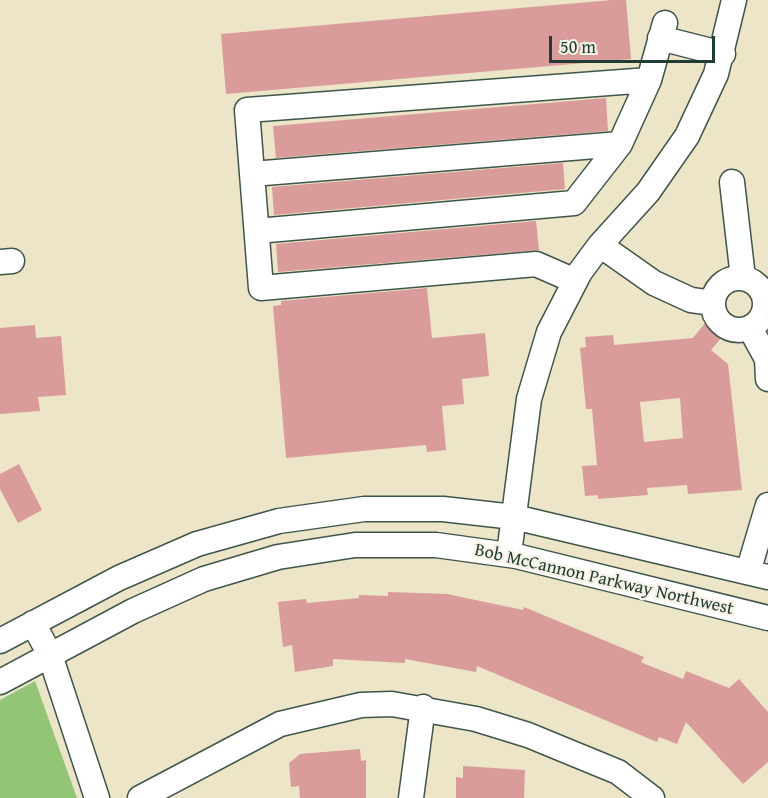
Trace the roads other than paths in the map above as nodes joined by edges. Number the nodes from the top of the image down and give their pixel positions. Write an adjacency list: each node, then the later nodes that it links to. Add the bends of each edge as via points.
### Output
1 (735, 0): 2 (street)
2 (723, 54): 3 (street, via 663,30); 8 (street, via 703,105 669,165)
3 (649, 80): 4 (street); 5 (street, via 247,110)
4 (620, 144): 5 (street); 7 (street, via 574,203)
5 (252, 174): 7 (street)
6 (732, 182): 9 (street)
7 (257, 231): 10 (street, via 261,288 536,264)
8 (600, 244): 10 (street); 11 (street, via 654,283 691,300)
9 (742, 278): 11 (street, via 719,287); 12 (street, via 758,285 765,300 762,317)
10 (575, 280): 15 (street, via 538,364 529,399)
11 (713, 303): 12 (street, via 724,326 732,330)
12 (750, 328): 13 (street, via 767,359)
13 (768, 379)
14 (768, 505): 17 (street)
15 (514, 517): 16 (street); 17 (street); 19 (street, via 404,508 279,521 238,531 158,560)
16 (509, 554): 18 (street, Bob McCannon Parkway Northwest); 21 (street, Bob McCannon Parkway Northwest, via 395,543 278,557 168,594)
17 (758, 575)
18 (768, 618)
19 (33, 623): 20 (street); 21 (street)
20 (0, 641)
21 (50, 655): 22 (street, Bob McCannon Parkway Northwest); 24 (street)
22 (0, 682)
23 (423, 707): 25 (street, via 361,705 280,724); 26 (street); 27 (street, via 476,718 574,752 618,772)
24 (97, 798)
25 (140, 798)
26 (411, 798)
27 (651, 798)

